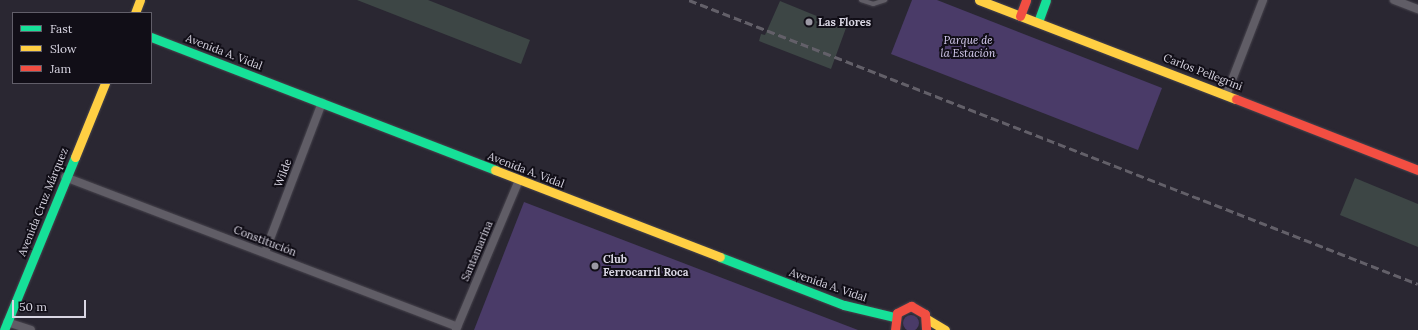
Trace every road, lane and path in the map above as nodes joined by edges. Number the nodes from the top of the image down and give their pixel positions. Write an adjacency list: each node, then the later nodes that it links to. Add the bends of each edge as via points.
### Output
1 (140, 0): 10 (street)
2 (861, 0): 3 (lane, via 873,4)
3 (885, 0)
4 (979, 0): 11 (street, Carlos Pellegrini)
5 (1026, 0): 11 (street)
6 (1046, 0): 12 (street)
7 (1263, 0): 15 (street)
8 (1394, 0): 9 (street)
9 (1418, 9)
10 (135, 12)
11 (1020, 16): 12 (street, Carlos Pellegrini)
12 (1038, 22): 15 (street, Carlos Pellegrini)
13 (152, 37): 16 (street, Avenida A. Vidal)
14 (105, 84): 18 (street, Avenida Cruz Márquez)
15 (1227, 93): 17 (street, Carlos Pellegrini)
16 (322, 103): 19 (street, Avenida A. Vidal); 20 (street, Wilde)
17 (1418, 169)
18 (65, 177): 20 (street, Constitución); 23 (street, Avenida Cruz Márquez)
19 (519, 180): 21 (street, Avenida A. Vidal, via 844,305); 24 (street, Santamarina)
20 (265, 252): 24 (street, Constitución)
21 (894, 317): 22 (street, via 901,309 911,306 921,310); 26 (street)
22 (927, 318): 27 (street); 28 (street)
23 (5, 326): 25 (street)
24 (457, 328)
25 (31, 330)
26 (894, 330)
27 (926, 330)
28 (945, 330)

